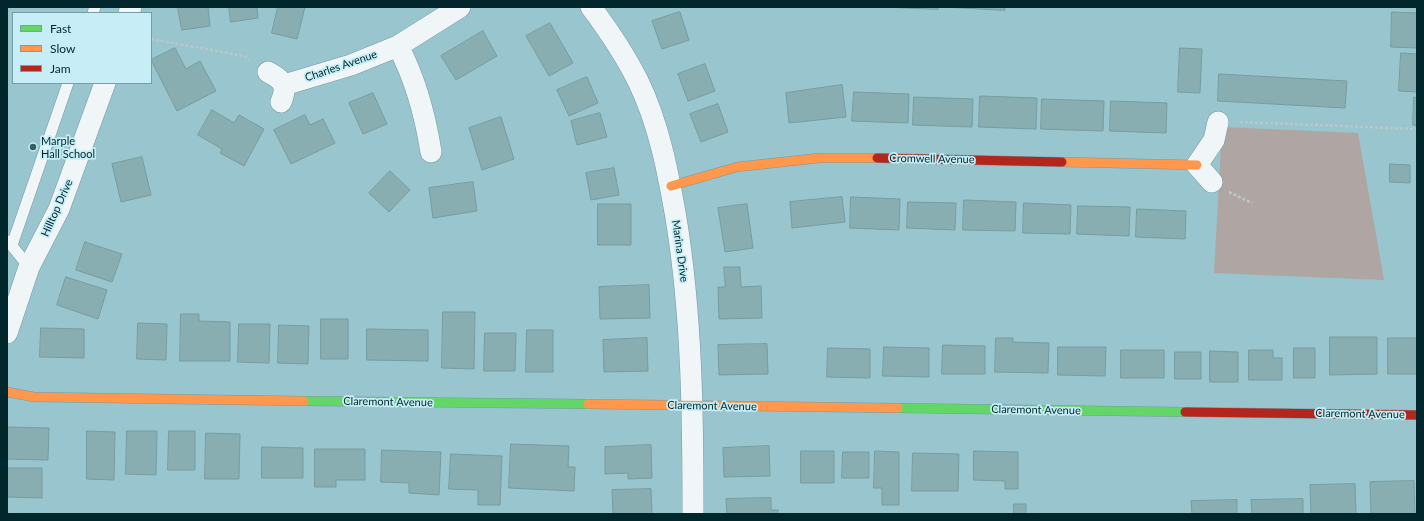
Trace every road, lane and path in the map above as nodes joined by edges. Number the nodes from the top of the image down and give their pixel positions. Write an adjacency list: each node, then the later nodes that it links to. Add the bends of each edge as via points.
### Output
1 (460, 7): 4 (street, Charles Avenue)
2 (599, 10): 13 (street, Marina Drive, via 639,82 656,128)
3 (152, 39): 5 (path, via 244,56)
4 (398, 46): 5 (street, Charles Avenue, via 282,93 277,77); 10 (street, via 420,96)
5 (268, 72)
6 (68, 84): 14 (lane)
7 (104, 84): 15 (street, Hilltop Drive, via 58,209)
8 (1218, 122): 9 (path); 11 (street, via 1214,140)
9 (1417, 129)
10 (431, 152)
11 (1197, 165): 12 (street); 13 (street, Cromwell Avenue, via 819,158 737,167)
12 (1212, 182)
13 (671, 186): 18 (street, Marina Drive, via 690,335)
14 (10, 243): 15 (lane)
15 (29, 267): 16 (street, Hilltop Drive)
16 (7, 333)
17 (7, 392): 18 (street, Claremont Avenue, via 34,397)
18 (693, 406): 19 (street, Claremont Avenue); 20 (street, Marina Drive)
19 (1417, 415)
20 (693, 514)

